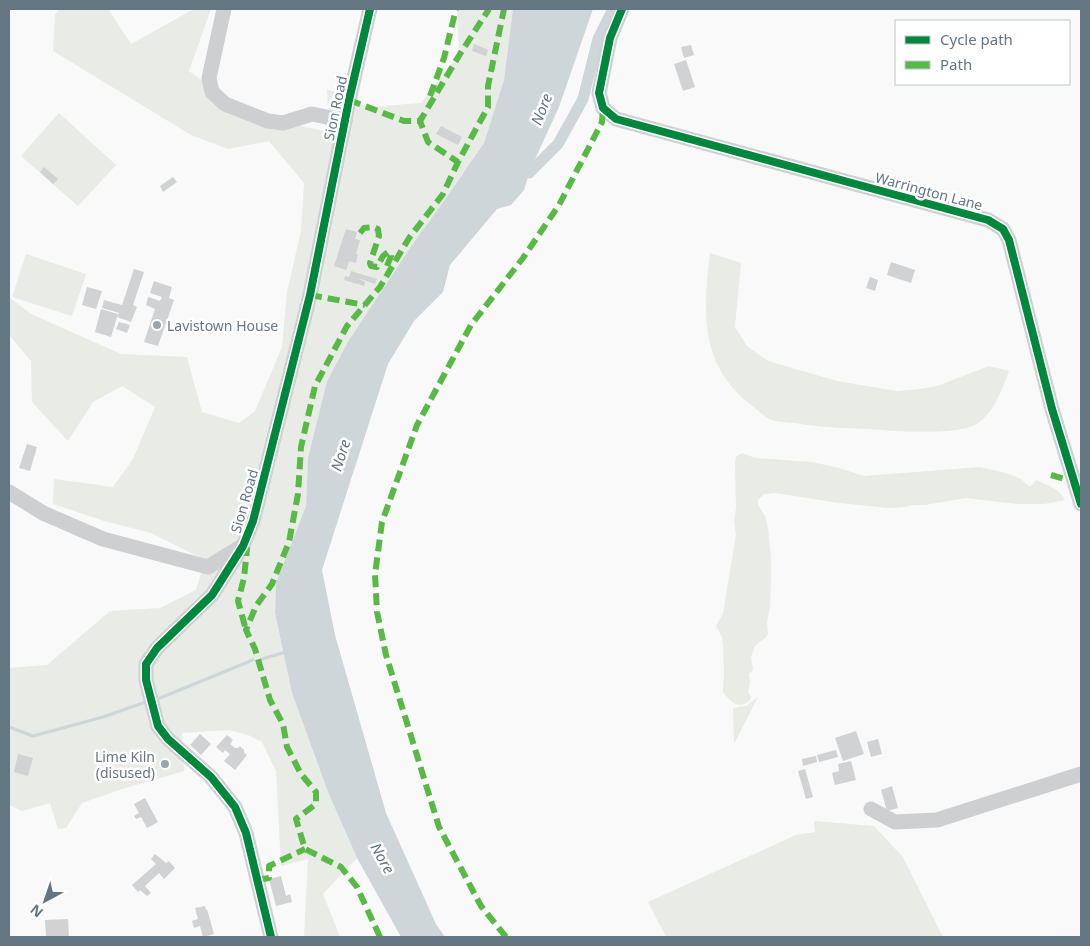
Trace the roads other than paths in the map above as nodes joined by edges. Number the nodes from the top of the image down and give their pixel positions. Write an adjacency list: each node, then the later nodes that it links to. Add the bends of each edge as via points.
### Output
1 (224, 9): 4 (street, via 209,78 212,92 225,104 259,118 283,123 312,114)
2 (370, 9): 4 (street, Sion Road)
3 (622, 9): 6 (street, Warrington Lane, via 610,38 599,93 603,108 616,119 988,220 1003,229 1009,240 1052,409)
4 (345, 121): 7 (street, Sion Road, via 310,295 253,522)
5 (9, 492): 7 (street, via 43,513 103,539 208,567)
6 (1081, 504)
7 (243, 546): 10 (street, Sion Road, via 212,595 157,648 146,664 146,680 158,726 168,739 211,776 235,807 246,833)
8 (1081, 774): 9 (street, via 937,820 895,822)
9 (871, 809)
10 (270, 937)

